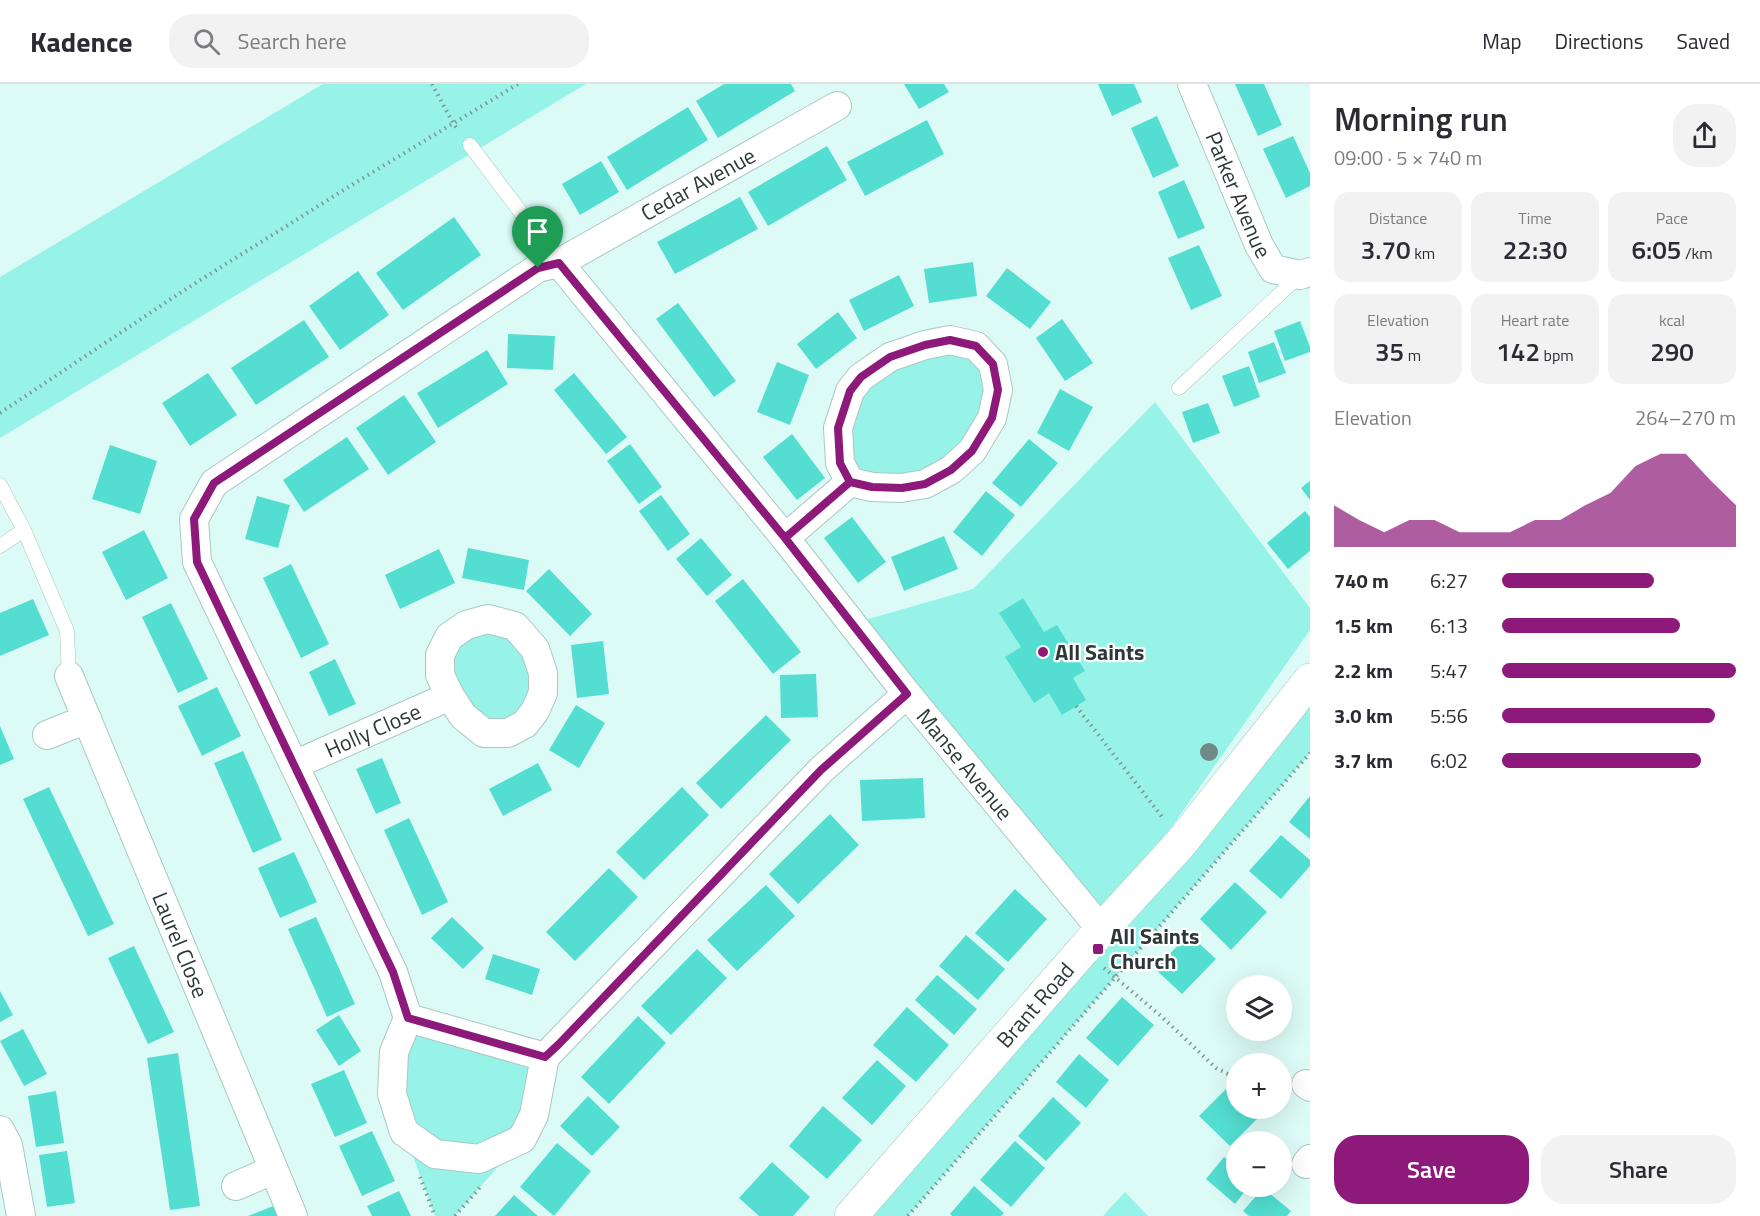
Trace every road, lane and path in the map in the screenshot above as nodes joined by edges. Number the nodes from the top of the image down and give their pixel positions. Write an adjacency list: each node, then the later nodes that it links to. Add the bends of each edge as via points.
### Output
1 (432, 84): 5 (path)
2 (518, 84): 5 (path)
3 (1191, 84): 8 (street, Parker Avenue, via 1259,245 1274,269)
4 (837, 106): 7 (street, Cedar Avenue)
5 (453, 123): 10 (path, via 186,289)
6 (470, 145): 7 (lane)
7 (559, 263): 14 (street, Manse Avenue); 24 (street, Cedar Avenue, via 538,268 214,483 194,519 197,562)
8 (1305, 273): 9 (lane)
9 (1179, 388)
10 (0, 413)
11 (850, 482): 11 (street, via 840,463 838,428 850,391 861,377 890,357 950,340 976,346 993,364 998,390 992,418 972,451 951,470 925,484 902,488); 14 (street)
12 (0, 485): 13 (lane)
13 (24, 530): 15 (lane); 16 (lane, via 67,631)
14 (785, 538): 18 (street, Manse Avenue)
15 (0, 546)
16 (69, 676): 21 (street, Laurel Close)
17 (1310, 680): 25 (street, Brant Road)
18 (907, 694): 26 (street, Manse Avenue); 29 (street, via 821,770)
19 (450, 696): 24 (street, Holly Close)
20 (1076, 706): 25 (path)
21 (87, 719): 22 (street); 32 (street, Laurel Close)
22 (47, 735)
23 (1310, 753): 27 (path)
24 (294, 765): 28 (street, Cedar Avenue, via 393,972)
25 (1181, 843): 26 (street, Brant Road)
26 (1092, 940): 27 (path); 36 (street, Brant Road)
27 (1116, 978): 30 (path); 37 (path)
28 (408, 1018): 29 (street); 29 (street, via 394,1052 392,1094 404,1132 435,1154 479,1159 522,1139 534,1116)
29 (545, 1057)
30 (1226, 1073)
31 (0, 1130): 34 (street, via 8,1145)
32 (273, 1170): 33 (street); 35 (street, Laurel Close)
33 (236, 1186)
34 (21, 1216)
35 (293, 1216)
36 (851, 1216)
37 (908, 1216)

